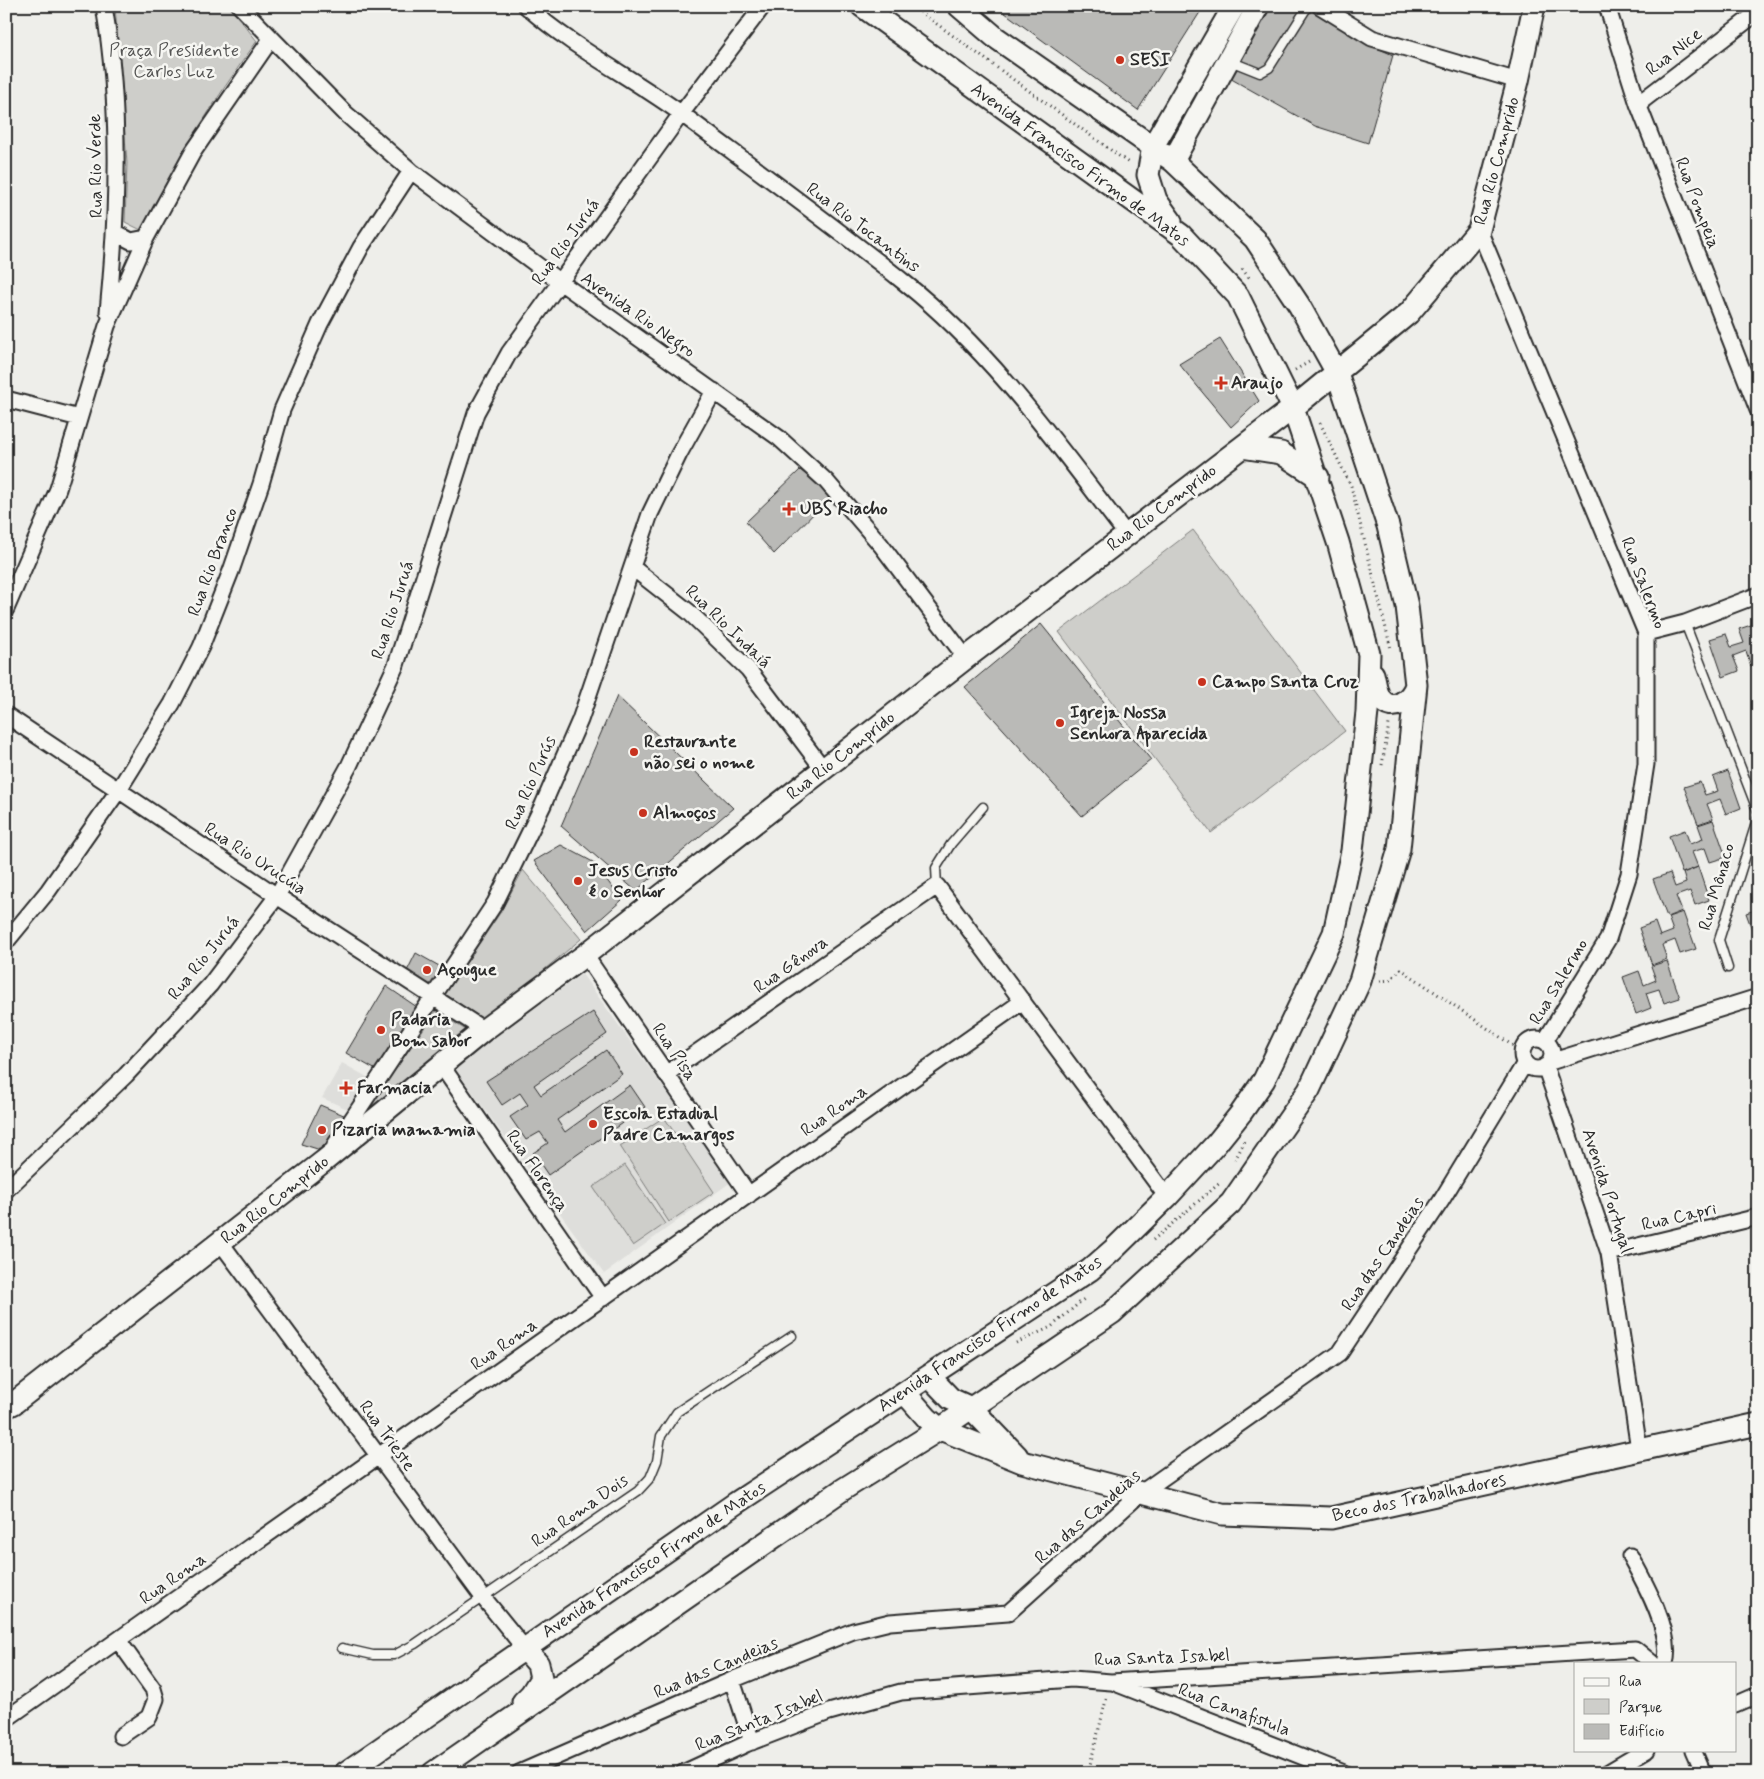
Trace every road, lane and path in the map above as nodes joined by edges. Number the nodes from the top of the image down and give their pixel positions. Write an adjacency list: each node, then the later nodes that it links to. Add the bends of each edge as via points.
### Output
1 (104, 6): 25 (street, Rua Rio Verde, via 118,189)
2 (240, 6): 15 (street, Avenida Rio Negro)
3 (526, 6): 19 (street, Rua Rio Tocantins, via 548,26)
4 (763, 6): 19 (street, Rua Rio Juruá)
5 (862, 6): 26 (street, Avenida Francisco Firmo de Matos)
6 (912, 6): 23 (path)
7 (959, 6): 20 (street, via 994,37)
8 (1234, 6): 20 (street)
9 (1258, 6): 16 (street)
10 (1308, 6): 16 (lane, via 1269,68 1260,72)
11 (1320, 6): 17 (street, via 1372,38)
12 (1534, 6): 17 (street, Rua Rio Comprido)
13 (1607, 6): 18 (street, Rua Pompeia)
14 (1758, 12): 18 (street, Rua Nice)
15 (271, 39): 22 (street, Avenida Rio Negro, via 345,113); 27 (street, via 193,152)
16 (1229, 61): 21 (street)
17 (1518, 81): 24 (street, Rua Rio Comprido)
18 (1638, 104): 38 (street, Rua Pompeia)
19 (681, 114): 29 (street, Rua Rio Juruá); 42 (street, Rua Rio Tocantins, via 906,284 967,338 1026,404)
20 (1152, 146): 21 (street); 23 (street)
21 (1173, 161): 32 (street, via 1255,239)
22 (412, 171): 29 (street, Avenida Rio Negro); 56 (street, Rua Rio Branco, via 361,248 320,324 282,410 261,484 201,647 172,704)
23 (1150, 181): 26 (street, via 1156,200)
24 (1479, 230): 34 (street, Rua Rio Comprido, via 1409,313); 47 (street, Rua Salermo)
25 (116, 233): 27 (street, via 131,241); 31 (street, Rua Rio Verde)
26 (1181, 236): 33 (street, Avenida Francisco Firmo de Matos, via 1238,296)
27 (146, 238): 31 (street, Rua Rio Verde)
28 (1235, 262): 30 (path)
29 (560, 282): 35 (street, Avenida Rio Negro); 61 (street, Rua Rio Juruá, via 509,353 476,413 396,665 349,766)
30 (1253, 285)
31 (107, 326): 39 (street, Rua Rio Verde)
32 (1326, 353): 33 (path); 34 (street)
33 (1288, 370): 37 (street, Avenida Francisco Firmo de Matos); 37 (path)
34 (1337, 373): 37 (street, Rua Rio Comprido); 51 (street, via 1388,526 1407,606)
35 (714, 391): 43 (street, Rua Rio Purús, via 650,514); 50 (street, Avenida Rio Negro, via 779,438 826,481 881,545)
36 (6, 399): 39 (street)
37 (1300, 403): 40 (street, Rua Rio Comprido); 41 (street, Avenida Francisco Firmo de Matos); 49 (path, via 1351,486)
38 (1758, 410)
39 (78, 418): 45 (street, Rua Rio Verde, via 58,489)
40 (1242, 447): 41 (street, via 1282,453); 42 (street, Rua Rio Comprido)
41 (1318, 477): 48 (street, Avenida Francisco Firmo de Matos)
42 (1127, 535): 50 (street, Rua Rio Comprido)
43 (632, 568): 54 (street, Rua Rio Indaiá, via 690,612 748,669); 67 (street, Rua Rio Purús, via 580,720 543,805 495,903)
44 (1758, 595): 46 (street)
45 (6, 609)
46 (1685, 623): 47 (street); 58 (lane)
47 (1646, 633): 70 (street, Rua Salermo, via 1646,764 1629,874 1608,939)
48 (1369, 654): 52 (street, via 1378,696); 81 (street, Avenida Francisco Firmo de Matos, via 1367,712 1352,851 1334,933 1264,1080 1216,1144)
49 (1392, 655)
50 (966, 658): 54 (street, Rua Rio Comprido)
51 (1416, 685): 52 (street, via 1406,700 1397,706); 65 (street, via 1398,849)
52 (1392, 705): 55 (path)
53 (6, 715): 56 (street, Rua Rio Urucúia)
54 (824, 770): 63 (street, Rua Rio Comprido)
55 (1381, 773)
56 (118, 790): 61 (street, Rua Rio Urucúia); 62 (street, Rua Rio Branco, via 48,891)
57 (982, 807): 60 (lane, via 936,868)
58 (1758, 812)
59 (1758, 817): 64 (lane, Rua Mônaco, via 1719,940)
60 (937, 886): 68 (street); 74 (street, Rua Gênova)
61 (277, 896): 67 (street, Rua Rio Urucúia); 79 (street, Rua Rio Juruá, via 210,985 126,1075)
62 (6, 942)
63 (585, 955): 69 (street, Rua Rio Comprido); 74 (street, Rua Pisa)
64 (1728, 968)
65 (1360, 981): 71 (path, via 1390,980 1400,969); 93 (street, via 1310,1090 1231,1203 1112,1313)
66 (1758, 998): 72 (street)
67 (434, 999): 69 (street, Rua Rio Urucúia); 76 (street, Rua Rio Purús)
68 (1023, 1001): 80 (street, Rua Roma); 81 (street)
69 (484, 1030): 73 (street, Rua Rio Comprido)
70 (1545, 1042): 71 (street, via 1528,1042); 72 (street, via 1552,1051)
71 (1523, 1057): 72 (street, via 1534,1069); 99 (street, Rua das Candeias, via 1441,1200 1340,1353)
72 (1548, 1064): 85 (street, Avenida Portugal)
73 (441, 1065): 76 (street, Rua Rio Comprido); 87 (street, Rua Florença)
74 (666, 1074): 80 (street, Rua Pisa)
75 (1249, 1135): 77 (path)
76 (324, 1161): 83 (street, Rua Rio Comprido)
77 (1235, 1161)
78 (1226, 1178): 84 (path)
79 (6, 1190)
80 (749, 1195): 87 (street, Rua Roma)
81 (1167, 1197): 90 (street, Avenida Francisco Firmo de Matos, via 1090,1270)
82 (1758, 1217): 85 (street, Rua Capri)
83 (221, 1243): 92 (street, Rua Rio Comprido); 97 (street, Rua Trieste)
84 (1150, 1243)
85 (1609, 1253): 96 (street, Avenida Portugal)
86 (1089, 1294): 89 (path, via 1051,1327)
87 (603, 1298): 97 (street, Rua Roma)
88 (792, 1336): 101 (lane, Rua Roma Dois, via 677,1412 661,1436 650,1478 638,1491)
89 (1015, 1344)
90 (929, 1376): 91 (street, Avenida Francisco Firmo de Matos); 93 (street, via 951,1399)
91 (905, 1393): 95 (street, Beco dos Trabalhadores); 104 (street, Avenida Francisco Firmo de Matos, via 736,1503)
92 (6, 1406)
93 (970, 1408): 95 (street); 98 (street)
94 (1758, 1424): 96 (street, Beco dos Trabalhadores)
95 (940, 1429): 98 (street, Beco dos Trabalhadores); 113 (street, via 842,1490)
96 (1639, 1449): 99 (street, Beco dos Trabalhadores, via 1331,1518 1222,1514)
97 (378, 1456): 101 (street, Rua Trieste); 102 (street, Rua Roma)
98 (1022, 1462): 99 (street, Beco dos Trabalhadores)
99 (1141, 1493): 107 (street, Rua das Candeias, via 1008,1614 890,1622 853,1631)
100 (1630, 1556): 106 (street, via 1650,1590 1666,1638)
101 (482, 1596): 103 (lane, Rua Roma Dois, via 415,1644 394,1655 373,1655); 104 (street, Rua Trieste)
102 (118, 1640): 111 (street, Rua Roma); 112 (street, via 153,1689 156,1699 149,1717)
103 (342, 1648)
104 (525, 1648): 113 (street, via 538,1664 542,1678 531,1694); 118 (street, Avenida Francisco Firmo de Matos)
105 (1651, 1662): 108 (street, Rua Santa Isabel, via 1635,1649)
106 (1665, 1662)
107 (732, 1680): 114 (street); 119 (street, Rua das Candeias)
108 (1111, 1682): 114 (street, Rua Santa Isabel, via 1072,1679 901,1692 829,1712); 121 (path); 122 (street, Rua Canafistula)
109 (1758, 1695): 110 (street)
110 (1736, 1705)
111 (6, 1719)
112 (122, 1736)
113 (481, 1738): 117 (street)
114 (752, 1742): 120 (street, Rua Santa Isabel)
115 (1643, 1752): 123 (street)
116 (1694, 1752): 124 (street)
117 (436, 1772)
118 (345, 1773)
119 (519, 1773)
120 (683, 1773)
121 (1088, 1773)
122 (1344, 1773)
123 (1607, 1773)
124 (1703, 1773)

